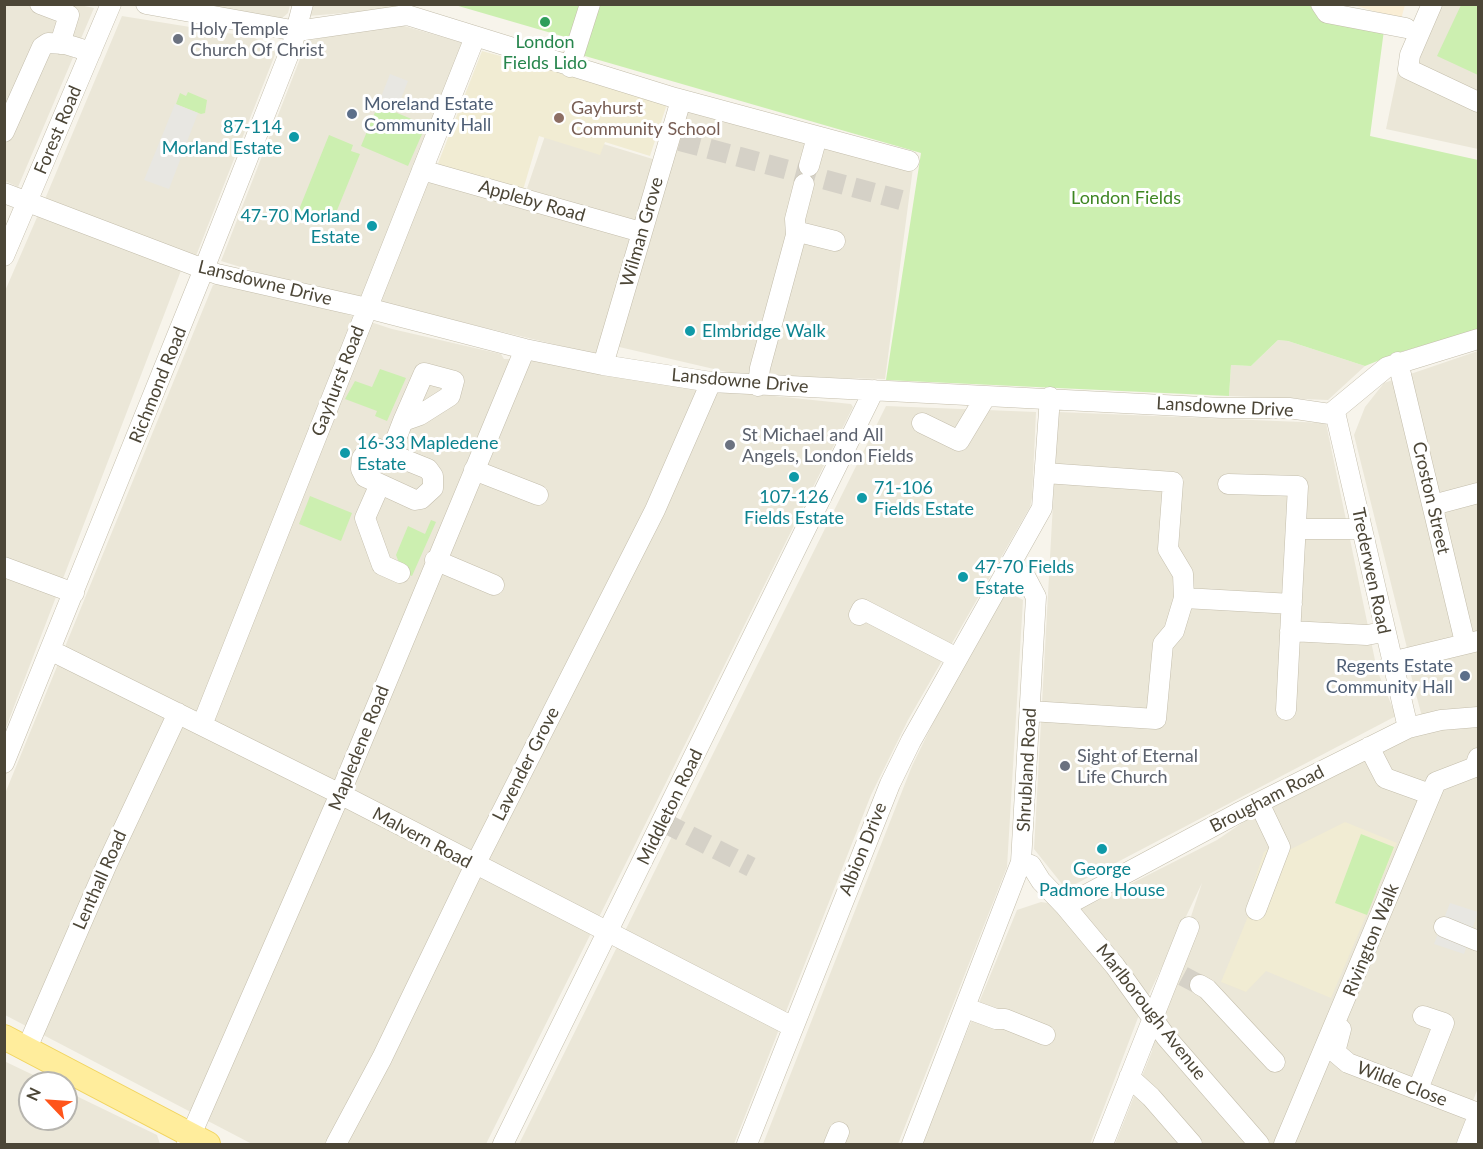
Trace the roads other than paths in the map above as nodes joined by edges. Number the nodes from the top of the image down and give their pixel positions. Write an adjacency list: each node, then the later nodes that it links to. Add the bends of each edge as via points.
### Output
1 (40, 4): 12 (street, via 69,15)
2 (111, 4): 13 (street, Forest Road)
3 (146, 4): 10 (street)
4 (303, 4): 10 (street, Richmond Road)
5 (590, 4): 14 (street)
6 (1321, 4): 9 (street, via 1327,13)
7 (1418, 4): 9 (street)
8 (1432, 4): 18 (street, via 1408,69)
9 (1406, 28): 15 (street)
10 (297, 31): 11 (street, via 407,15); 29 (street, Richmond Road)
11 (475, 37): 14 (street); 22 (street, Gayhurst Road)
12 (60, 44): 13 (street); 17 (street, via 42,47)
13 (91, 52): 24 (street, Forest Road)
14 (570, 67): 16 (street)
15 (1394, 69)
16 (674, 98): 20 (street); 25 (street, Wilman Grove, via 674,140)
17 (10, 102): 19 (street)
18 (1479, 102)
19 (4, 132)
20 (817, 137): 21 (street); 26 (street, via 795,219)
21 (909, 161)
22 (422, 170): 25 (street, Appleby Road); 30 (street, Gayhurst Road)
23 (4, 193): 24 (street, Lansdowne Drive)
24 (27, 202): 28 (street, Forest Road); 29 (street, Lansdowne Drive)
25 (641, 232): 34 (street, Wilman Grove)
26 (796, 235): 27 (street, via 803,232); 36 (street, via 759,368)
27 (835, 241)
28 (4, 256)
29 (204, 269): 30 (street, Lansdowne Drive); 60 (street, Richmond Road)
30 (367, 308): 32 (street, Lansdowne Drive); 74 (street, Gayhurst Road)
31 (1479, 339): 33 (street)
32 (525, 349): 34 (street, Lansdowne Drive); 44 (street, Mapledene Road)
33 (1398, 362): 40 (street, via 1373,377); 52 (street, Croston Street)
34 (603, 365): 35 (street, Lansdowne Drive)
35 (711, 382): 36 (street, Lansdowne Drive); 82 (street, Lavender Grove, via 655,510)
36 (758, 386): 37 (street, Lansdowne Drive)
37 (874, 390): 38 (street, Lansdowne Drive); 88 (street, Middleton Road)
38 (986, 396): 39 (street, Lansdowne Drive); 42 (street, via 959,441)
39 (1050, 397): 40 (street, Lansdowne Drive); 45 (street)
40 (1335, 412): 54 (street, Trederwen Road)
41 (403, 421): 41 (street, via 424,373 453,381 450,396); 43 (street)
42 (922, 423)
43 (391, 452): 46 (street, via 376,448 362,458 362,473); 48 (street, via 428,469 433,476)
44 (474, 470): 50 (street); 51 (street, Mapledene Road)
45 (1045, 473): 57 (street, via 1042,508); 61 (street, via 1173,482 1168,549 1183,574)
46 (380, 484): 48 (street, via 415,500); 58 (street, via 365,518 382,565)
47 (1228, 484): 53 (street, via 1298,486)
48 (433, 488): 51 (street)
49 (1479, 494): 52 (street)
50 (538, 495)
51 (460, 502): 55 (street, Mapledene Road)
52 (1433, 505): 66 (street, Croston Street)
53 (1296, 529): 54 (street); 62 (street)
54 (1362, 529): 65 (street, Trederwen Road)
55 (435, 560): 59 (street); 80 (street, Mapledene Road)
56 (4, 567): 60 (street)
57 (1009, 567): 68 (street, Albion Drive); 71 (street, Shrubland Road, via 1026,578 1036,597)
58 (400, 573)
59 (494, 585)
60 (74, 593): 67 (street, Richmond Road)
61 (1184, 598): 62 (street); 71 (street, via 1174,631 1163,644 1156,719)
62 (1292, 604): 64 (street)
63 (859, 615): 68 (street, via 862,609)
64 (1290, 631): 65 (street, via 1367,635); 70 (street)
65 (1383, 632): 69 (street, Trederwen Road)
66 (1471, 638): 69 (street)
67 (51, 650): 72 (street, Malvern Road); 78 (street, Richmond Road)
68 (957, 658): 95 (street, Albion Drive, via 890,784)
69 (1391, 662): 75 (street, Trederwen Road)
70 (1286, 710)
71 (1030, 711): 83 (street, Shrubland Road)
72 (178, 713): 74 (street, Malvern Road); 98 (street, Lenthall Road)
73 (1479, 717): 75 (street, Brougham Road)
74 (202, 725): 80 (street, Malvern Road)
75 (1408, 728): 76 (street, Brougham Road)
76 (1370, 747): 79 (street, via 1384,780); 81 (street, Brougham Road)
77 (1479, 758): 92 (street, Rivington Walk, via 1475,767 1436,782)
78 (5, 762)
79 (1424, 792)
80 (340, 794): 82 (street, Malvern Road); 103 (street, Mapledene Road)
81 (1259, 802): 84 (street, Brougham Road); 85 (street, via 1280,847)
82 (475, 866): 88 (street, Malvern Road); 104 (street, Lavender Grove)
83 (1018, 871): 84 (street, Marlborough Avenue, via 1041,881); 91 (street, Shrubland Road)
84 (1065, 906): 94 (street, Marlborough Avenue)
85 (1256, 910)
86 (1189, 927): 90 (street)
87 (1444, 927): 89 (street)
88 (608, 934): 95 (street, Malvern Road); 105 (street, Middleton Road)
89 (1479, 940)
90 (1185, 977): 94 (street); 99 (street, via 1207,989)
91 (966, 1008): 96 (street); 107 (street, Shrubland Road)
92 (1343, 1010): 101 (street, Wilde Close, via 1335,1052 1348,1063); 111 (street, Rivington Walk)
93 (1423, 1016): 101 (street, via 1444,1023)
94 (1154, 1018): 100 (street); 110 (street, Marlborough Avenue)
95 (793, 1027): 106 (street, Albion Drive)
96 (1045, 1035)
97 (4, 1037): 98 (main road)
98 (27, 1048): 103 (main road)
99 (1275, 1062)
100 (1129, 1077): 108 (street); 109 (street)
101 (1418, 1089): 102 (street, Wilde Close)
102 (1479, 1115): 112 (street)
103 (196, 1141)
104 (336, 1144)
105 (503, 1144)
106 (747, 1144)
107 (912, 1144)
108 (1103, 1144)
109 (1192, 1144)
110 (1259, 1144)
111 (1284, 1144)
112 (1467, 1144)

